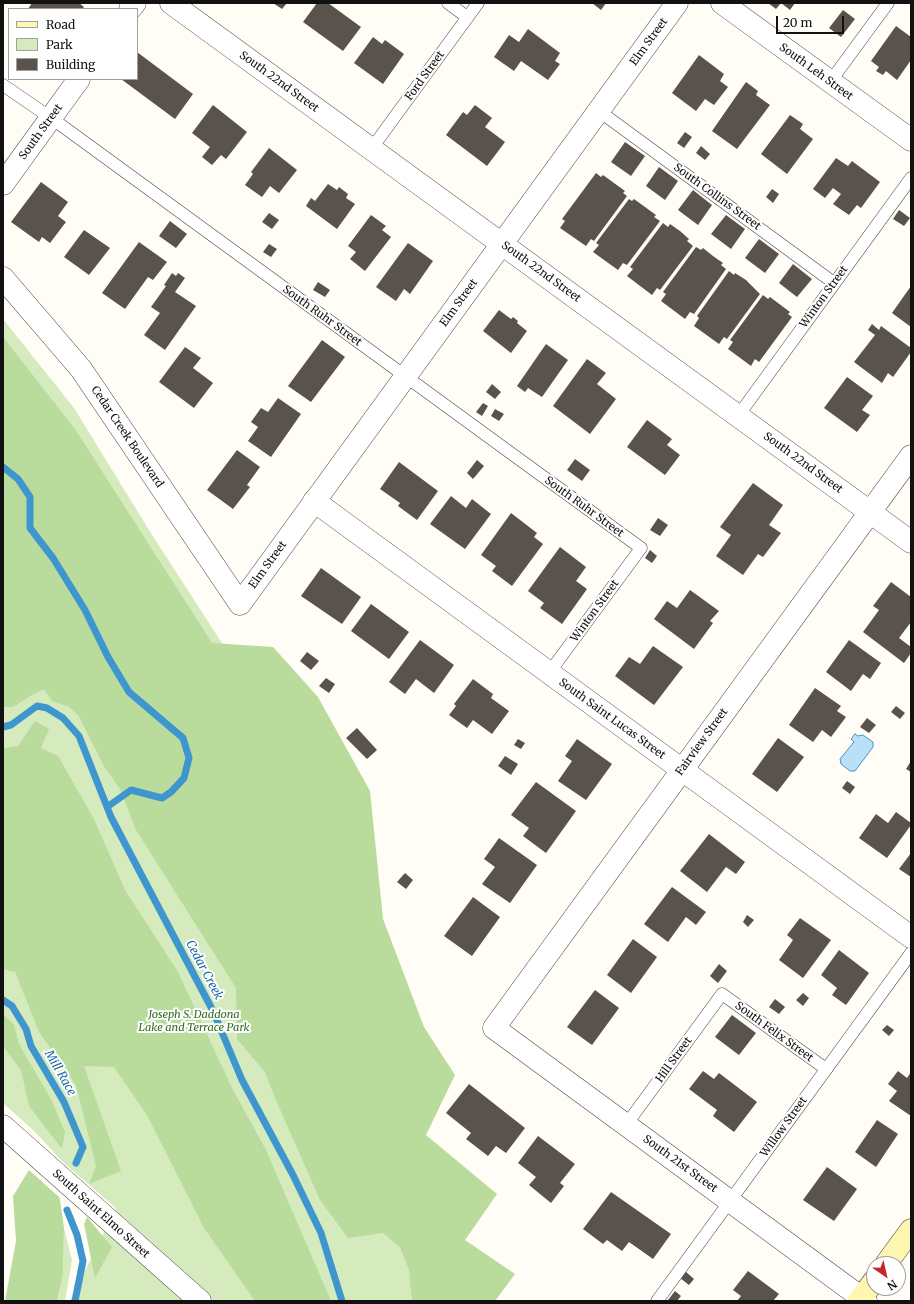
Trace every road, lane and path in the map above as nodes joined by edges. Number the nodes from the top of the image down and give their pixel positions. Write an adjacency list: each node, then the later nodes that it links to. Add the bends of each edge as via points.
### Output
1 (171, 3): 14 (street, South 22nd Street)
2 (448, 3): 7 (lane)
3 (478, 3): 7 (lane, Ford Street)
4 (678, 3): 11 (street, Elm Street)
5 (722, 3): 9 (street, South Leh Street)
6 (888, 3): 9 (lane)
7 (467, 17): 14 (lane, Ford Street)
8 (79, 80): 12 (street, South Street)
9 (830, 82): 13 (street, South Leh Street)
10 (3, 86): 12 (lane, South Ruhr Street)
11 (599, 111): 17 (street, Elm Street); 19 (lane, South Collins Street)
12 (51, 118): 16 (street, South Street); 20 (lane, South Ruhr Street)
13 (911, 140)
14 (372, 148): 17 (street, South 22nd Street)
15 (911, 178): 19 (lane, Winton Street)
16 (3, 184)
17 (502, 244): 20 (street, Elm Street); 21 (street, South 22nd Street)
18 (3, 278): 27 (street, Cedar Creek Boulevard, via 81,369)
19 (834, 283): 21 (lane, Winton Street)
20 (405, 376): 23 (street, Elm Street); 26 (lane, South Ruhr Street)
21 (738, 416): 24 (street, South 22nd Street)
22 (911, 456): 24 (street, Fairview Street)
23 (314, 501): 27 (street, Elm Street); 28 (street, South Saint Lucas Street)
24 (870, 512): 25 (street, South 22nd Street); 29 (street, Fairview Street)
25 (911, 542)
26 (640, 548): 28 (lane, Winton Street)
27 (240, 604)
28 (549, 673): 29 (street, South Saint Lucas Street)
29 (682, 770): 30 (street, South Saint Lucas Street); 33 (street, Fairview Street)
30 (911, 937)
31 (911, 953): 34 (lane, Willow Street)
32 (722, 994): 34 (lane, South Felix Street); 35 (lane, Hill Street)
33 (494, 1028): 35 (street, South 21st Street)
34 (826, 1069): 37 (lane, Willow Street)
35 (626, 1125): 37 (street, South 21st Street)
36 (3, 1126): 41 (street, South Saint Elmo Street)
37 (730, 1201): 40 (street, South 21st Street); 42 (lane, Willow Street)
38 (911, 1230): 39 (street)
39 (892, 1256)
40 (862, 1300)
41 (200, 1301)
42 (657, 1301)

